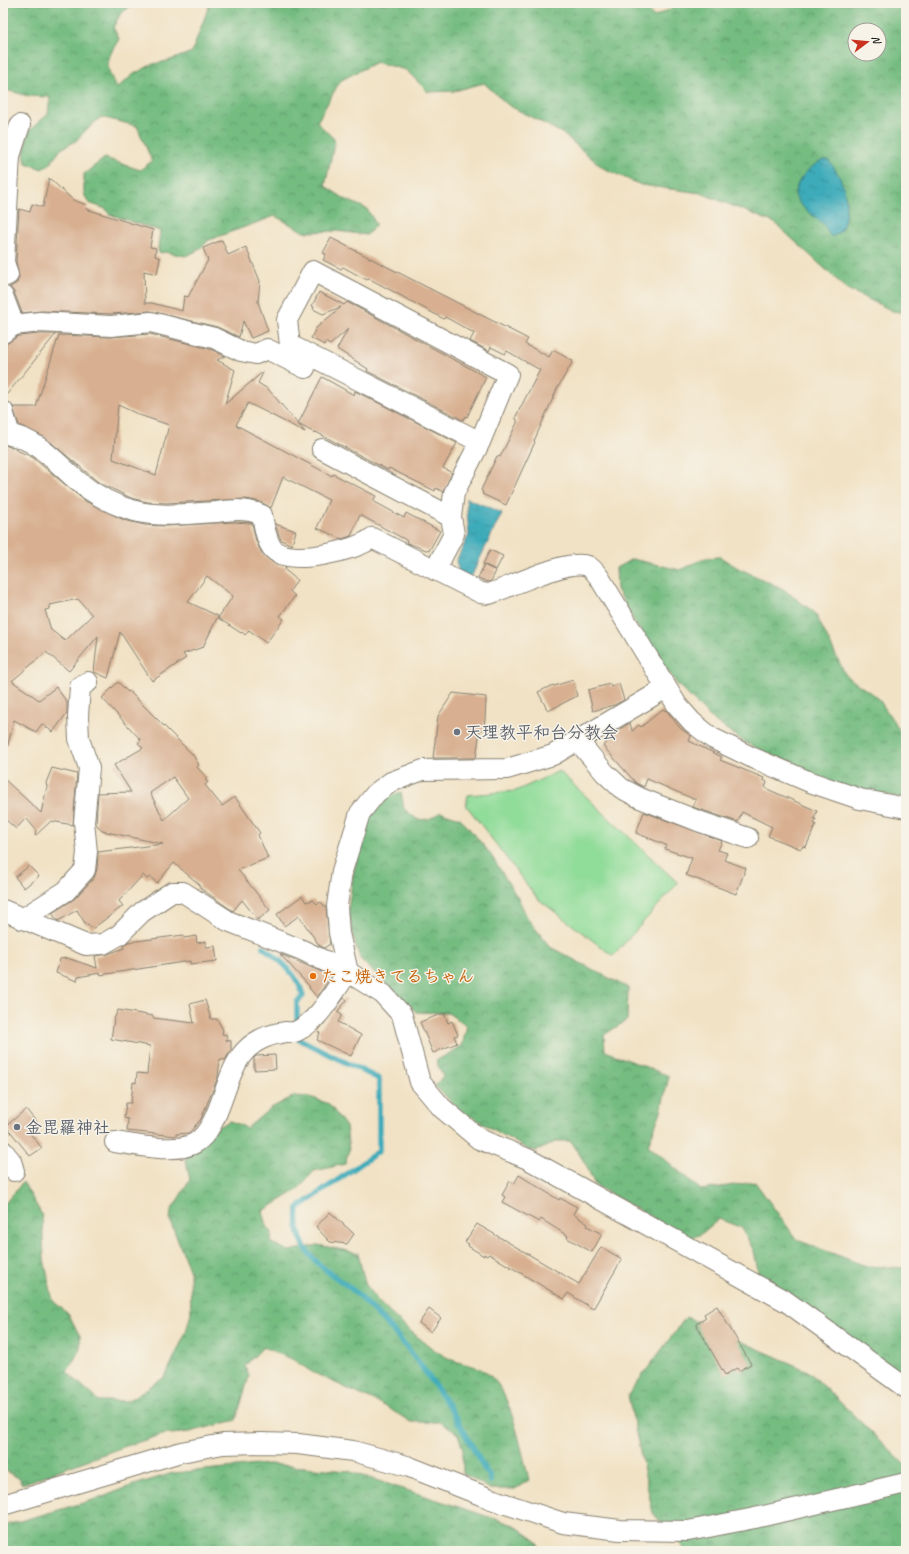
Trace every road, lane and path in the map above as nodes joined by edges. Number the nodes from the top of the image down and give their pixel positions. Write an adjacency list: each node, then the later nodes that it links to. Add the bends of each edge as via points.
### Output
1 (20, 125): 2 (street, via 10,156 4,262 8,275)
2 (3, 277)
3 (3, 296): 4 (street)
4 (8, 329): 5 (street, via 40,322 111,326 151,322 214,338 241,351 256,354 267,349 309,370)
5 (325, 363): 7 (street); 7 (street, via 290,345 287,320 313,271 508,374)
6 (3, 411): 10 (street, via 10,435 35,445 80,483 112,503 153,514 243,510 255,512 262,515 269,542 274,550 284,554 295,557 312,556 349,549 372,538)
7 (480, 442): 9 (street, via 454,493)
8 (322, 449): 9 (street)
9 (451, 517): 10 (street, via 454,534)
10 (435, 570): 12 (street, via 481,593 489,594 561,567 576,564 589,566 603,583 640,641)
11 (88, 682): 17 (street, via 80,687 78,716 79,739 89,768 84,822 87,852 85,870 66,891)
12 (666, 688): 13 (street); 14 (street, via 692,722 712,738 751,758 860,800)
13 (577, 740): 15 (street, via 621,788 698,821); 18 (street, via 553,755 507,769 423,770 391,782 376,793 360,813 342,871 338,912 339,933)
14 (906, 808)
15 (748, 838)
16 (3, 910): 17 (street)
17 (22, 919): 18 (street, via 86,946 103,944 119,935 142,912 172,892 183,892 228,921 302,950)
18 (348, 972): 19 (street, via 307,1025 296,1032 265,1036 246,1050 233,1068 216,1114 204,1134 195,1143 181,1148 161,1148); 22 (street, via 383,994 402,1015 420,1082 442,1108 479,1139 528,1159 787,1302)
19 (114, 1142)
20 (3, 1151): 21 (street, via 11,1161)
21 (13, 1173)
22 (906, 1388)
23 (906, 1483): 24 (street, via 688,1531 620,1530 563,1523 491,1499 407,1466 353,1451 298,1444 262,1443 223,1444 181,1452)
24 (3, 1505)

